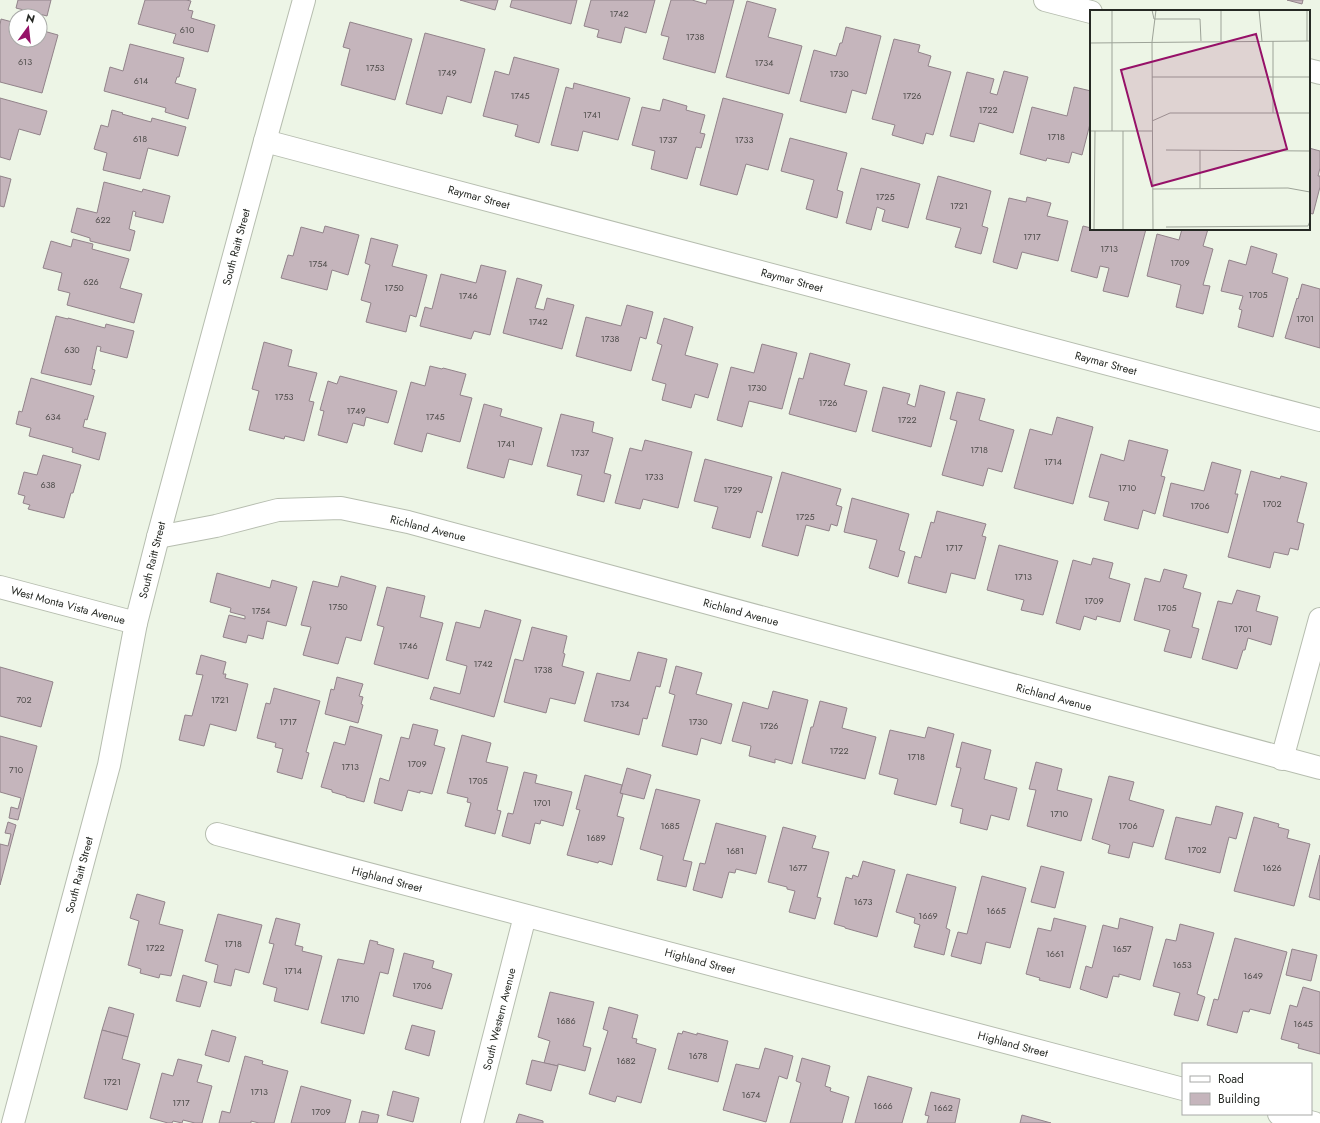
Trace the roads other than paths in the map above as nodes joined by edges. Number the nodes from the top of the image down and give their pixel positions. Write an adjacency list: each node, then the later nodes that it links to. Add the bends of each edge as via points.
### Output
1 (304, 0): 6 (street, South Raitt Street)
2 (1045, 0): 3 (street)
3 (1090, 12)
4 (1310, 70): 5 (street)
5 (1320, 73)
6 (265, 141): 7 (street, Raymar Street); 8 (street, South Raitt Street)
7 (1320, 420)
8 (158, 537): 11 (street, South Raitt Street); 12 (street, Richland Avenue, via 278,510 341,508 408,522)
9 (0, 587): 11 (street, West Monta Vista Avenue)
10 (1320, 619): 12 (street)
11 (136, 623): 18 (street, South Raitt Street, via 109,765)
12 (1282, 759): 13 (street, Richland Avenue)
13 (1320, 768)
14 (217, 834): 15 (street, Highland Street)
15 (526, 916): 16 (street, Highland Street); 19 (street, South Western Avenue)
16 (1182, 1089)
17 (1283, 1115): 20 (street)
18 (13, 1123)
19 (472, 1123)
20 (1314, 1123)

